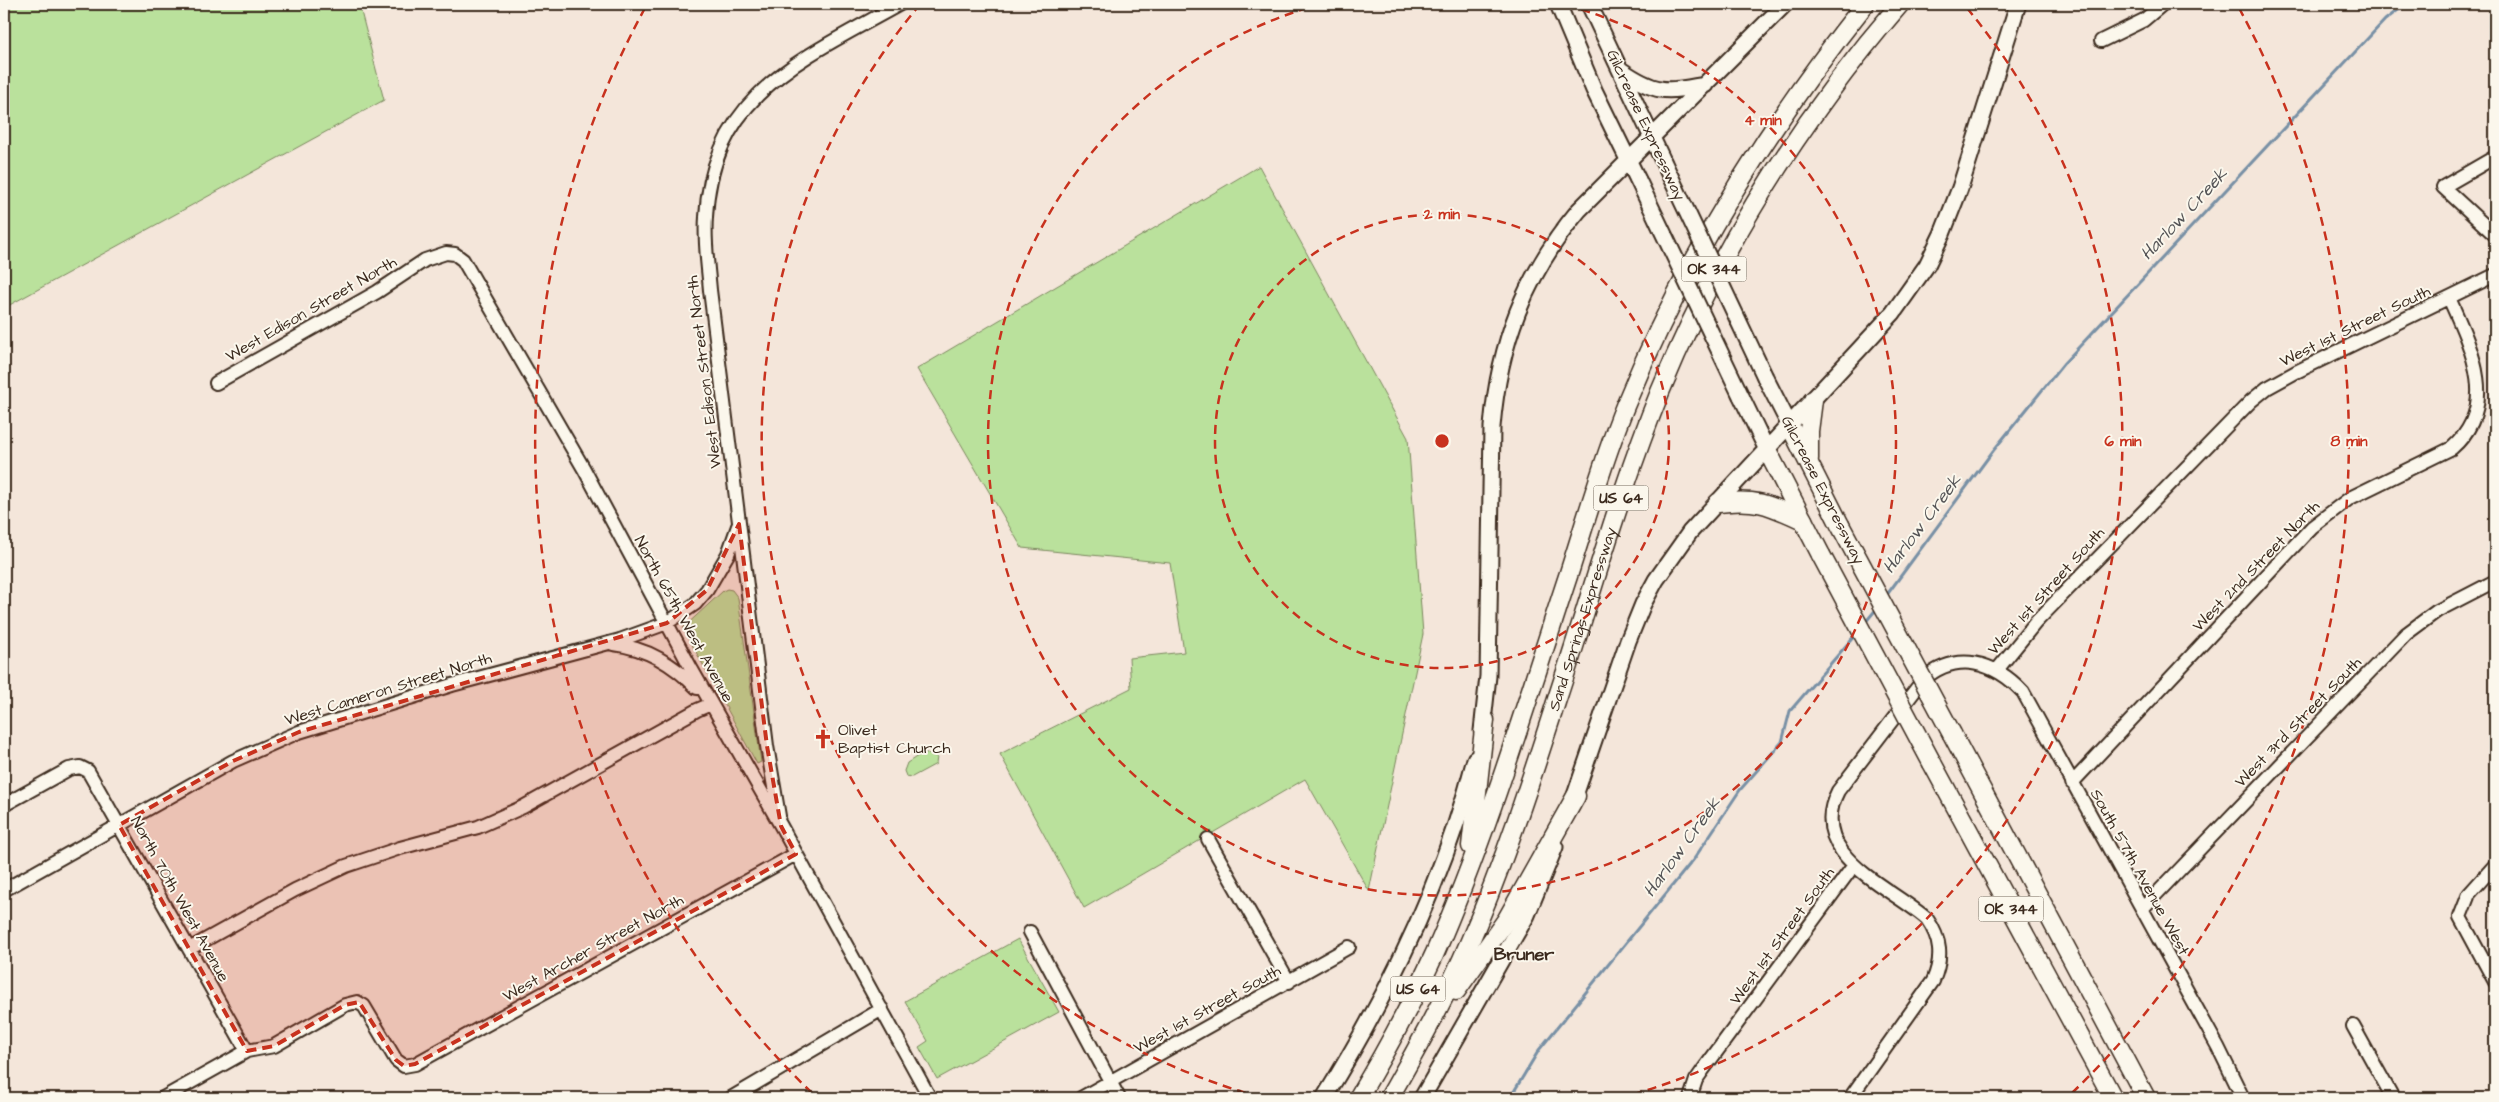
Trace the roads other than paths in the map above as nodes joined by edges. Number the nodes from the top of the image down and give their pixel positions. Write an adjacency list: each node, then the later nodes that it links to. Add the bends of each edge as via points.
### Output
1 (900, 4): 26 (street, West Edison Street North, via 773,79 741,113 713,172 705,240)
2 (1558, 4): 14 (main road, Gilcrease Expressway, via 1571,39)
3 (1589, 4): 10 (main road, Gilcrease Expressway)
4 (1785, 4): 11 (main road)
5 (1865, 4): 42 (highway, Sand Springs Expressway / US 64, via 1811,73 1758,150 1698,250 1648,355 1612,441)
6 (1900, 4): 52 (highway, Sand Springs Expressway / US 64, via 1848,68 1772,177 1730,249 1676,356 1618,504 1557,700 1499,868 1470,940)
7 (2018, 4): 20 (main road, via 1960,188 1927,265 1893,314)
8 (2163, 4): 9 (street, via 2144,20)
9 (2101, 41)
10 (1620, 69): 11 (main road, via 1644,85 1663,90); 12 (main road, Gilcrease Expressway)
11 (1705, 85): 12 (main road)
12 (1652, 137): 14 (main road); 21 (main road, Gilcrease Expressway / OK 344, bridge)
13 (2495, 157): 15 (street, via 2443,188)
14 (1628, 159): 22 (main road, Gilcrease Expressway / OK 344, bridge); 32 (main road, via 1558,235 1535,274 1505,344 1492,427)
15 (2495, 235)
16 (450, 253): 19 (street, West Edison Street North, via 425,260 377,292); 28 (street, North 65th West Avenue, via 459,256 468,268)
17 (2495, 274): 18 (street, West 1st Street South)
18 (2449, 298): 30 (street, West 1st Street South, via 2296,372 2251,401 2036,622); 33 (street, West 2nd Street North, via 2488,388 2487,406 2477,427 2463,442 2350,498 2312,527)
19 (216, 383)
20 (1813, 400): 21 (main road); 23 (highway)
21 (1790, 426): 22 (main road); 23 (highway, Gilcrease Expressway / OK 344)
22 (1767, 450): 24 (main road); 25 (highway, Gilcrease Expressway / OK 344)
23 (1809, 464): 67 (highway, Gilcrease Expressway / OK 344, bridge)
24 (1718, 503): 25 (highway, via 1760,502); 34 (main road, via 1673,554 1642,604)
25 (1803, 520): 66 (highway, Gilcrease Expressway / OK 344, bridge)
26 (739, 524): 28 (street, West Cameron Street North, via 728,554 710,586 695,604); 37 (street, West Edison Street North, via 767,746)
27 (2495, 581): 44 (street, West 3rd Street South, via 2437,611 2406,634)
28 (668, 623): 29 (street, West Cameron Street North); 31 (street, North 65th West Avenue)
29 (608, 644): 31 (street, West Cameron Street North, via 636,648 659,658 685,676); 36 (street, West Cameron Street North, via 462,682 299,732 233,761)
30 (1997, 670): 33 (street, South 57th Avenue West, via 2023,692); 40 (street, West 1st Street South, via 1962,662 1932,673 1911,694 1838,791 1830,811 1831,829 1838,847)
31 (711, 704): 37 (street, North 65th West Avenue); 47 (street, via 516,810 478,827 346,866 295,890)
32 (1485, 720): 42 (highway); 61 (main road, via 1453,836 1417,927 1376,1009)
33 (2072, 783): 44 (street, South 57th Avenue West)
34 (1576, 796): 52 (highway, via 1507,919); 64 (main road, via 1527,915)
35 (4, 805): 36 (street, North 70th West Avenue, via 69,769 80,767 93,777)
36 (119, 825): 43 (street, West Cameron Street North); 47 (street, North 70th West Avenue)
37 (781, 826): 39 (street, North 65th West Avenue)
38 (1208, 839): 48 (street)
39 (796, 854): 50 (street, North 65th West Avenue); 53 (street, West Archer Street North, via 424,1060 404,1066 391,1054 367,1011 357,1002 345,1005 274,1046)
40 (1854, 865): 55 (street, West 1st Street South, via 1703,1070); 65 (street, via 1927,919 1938,938 1940,958 1933,981)
41 (2495, 865): 49 (street, via 2469,894 2460,917)
42 (1468, 874): 62 (highway, Sand Springs Expressway / US 64, via 1413,998)
43 (4, 890)
44 (2142, 909): 68 (street, South 57th Avenue West)
45 (1030, 932): 54 (street)
46 (1349, 947): 48 (street, West 1st Street South)
47 (189, 949): 53 (street, North 70th West Avenue)
48 (1289, 982): 54 (street, West 1st Street South)
49 (2495, 982)
50 (882, 1009): 57 (street); 58 (street, North 65th West Avenue)
51 (2353, 1026): 69 (street)
52 (1425, 1034): 63 (highway, Sand Springs Expressway / US 64)
53 (247, 1051): 56 (street)
54 (1110, 1082): 59 (street, West 1st Street South); 60 (street)
55 (1691, 1095)
56 (163, 1098)
57 (731, 1098)
58 (930, 1098)
59 (1081, 1098)
60 (1119, 1098)
61 (1324, 1098)
62 (1358, 1098)
63 (1389, 1098)
64 (1422, 1098)
65 (1850, 1098)
66 (2113, 1098)
67 (2146, 1098)
68 (2243, 1098)
69 (2393, 1098)

